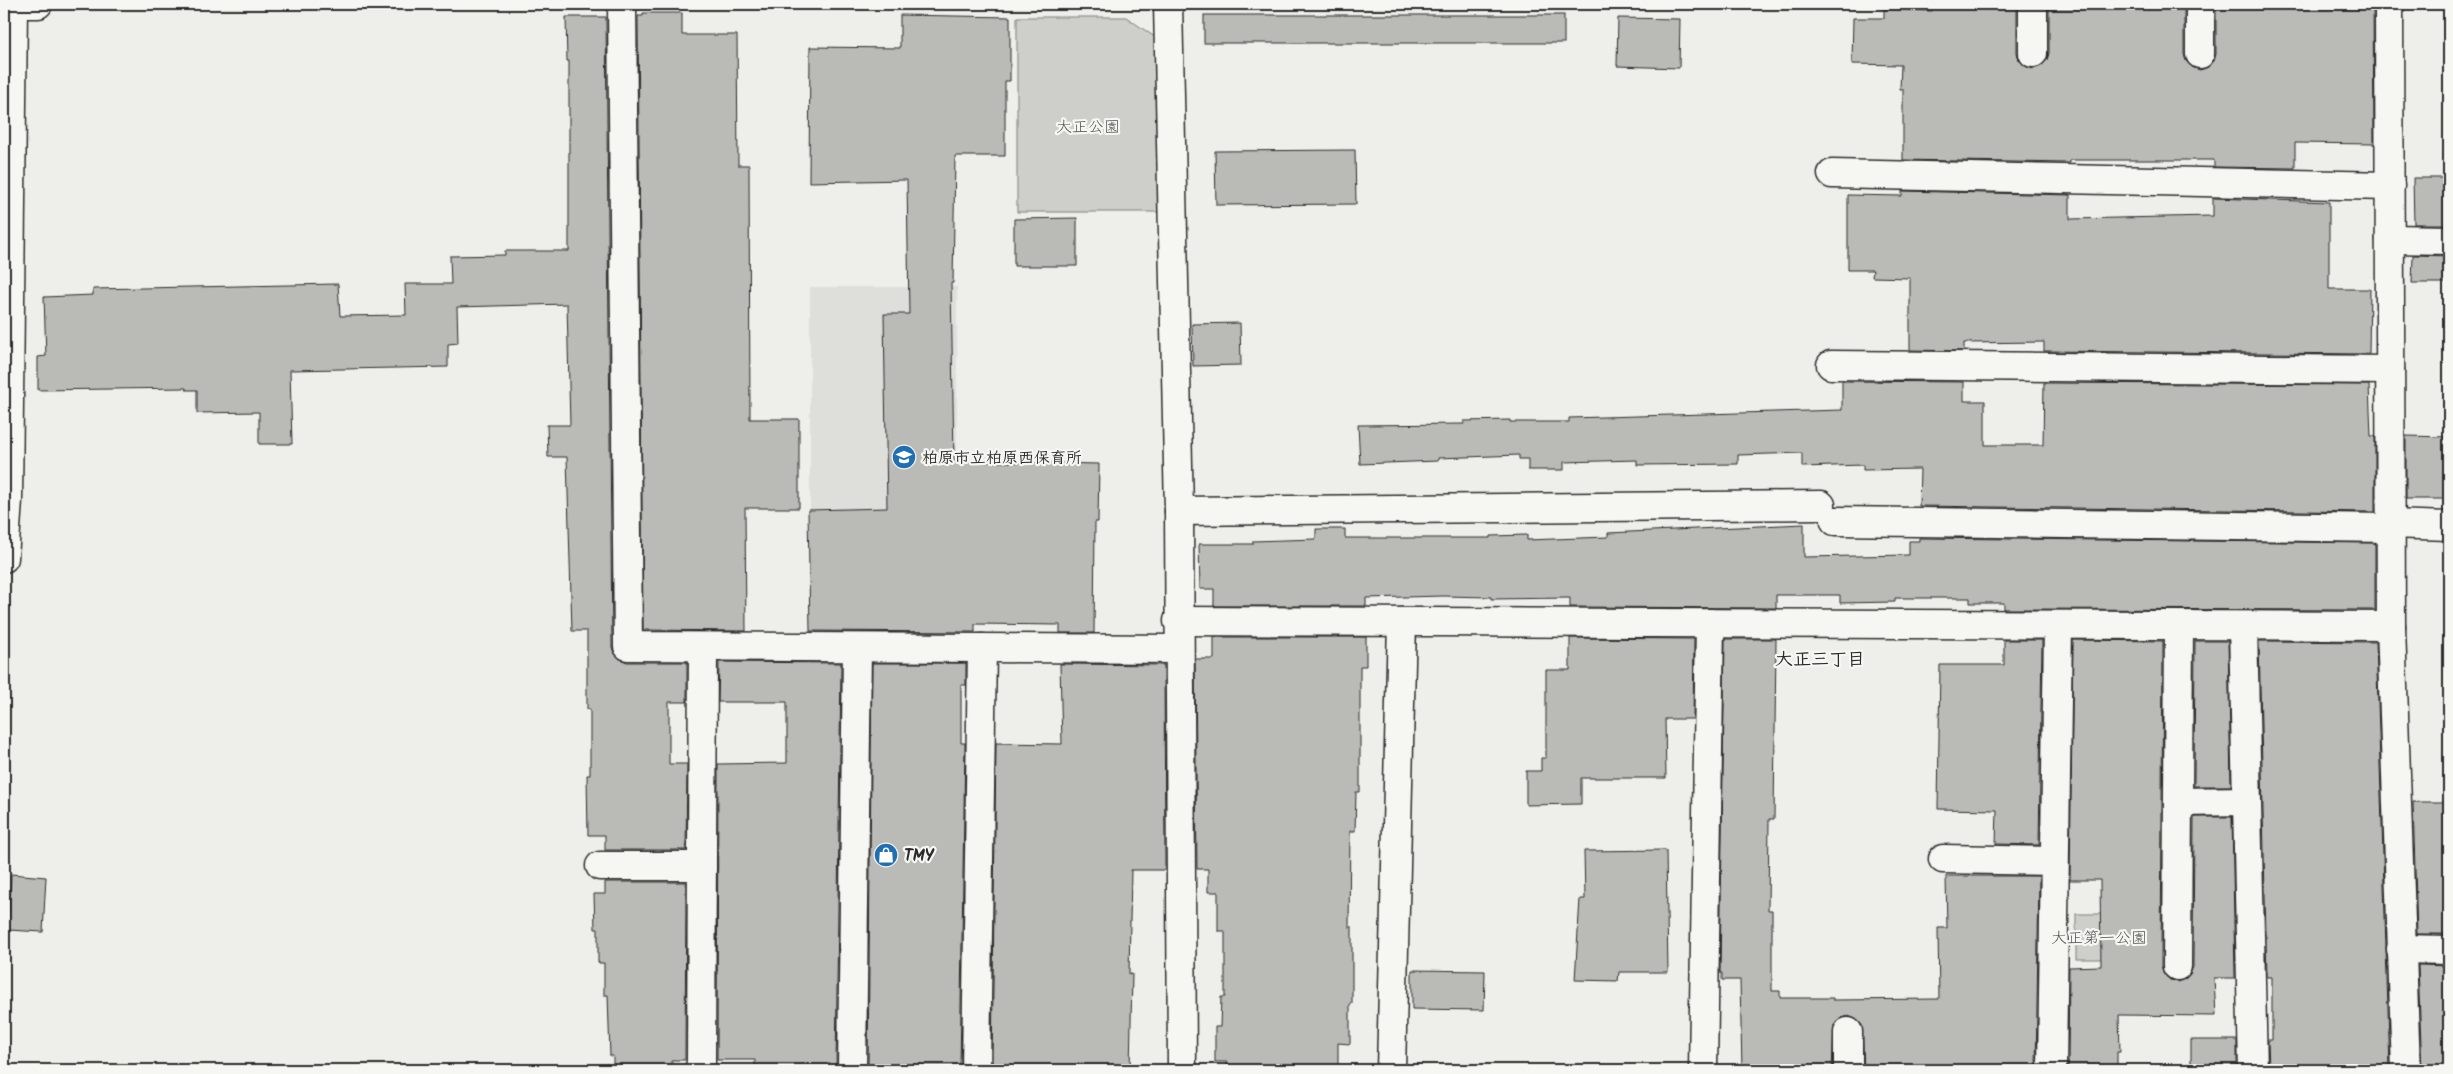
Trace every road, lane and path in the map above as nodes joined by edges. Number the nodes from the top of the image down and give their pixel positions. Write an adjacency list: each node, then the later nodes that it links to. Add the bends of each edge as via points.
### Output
1 (4, 4): 2 (street)
2 (13, 4): 3 (street); 20 (street, via 8,500)
3 (38, 4)
4 (622, 4): 28 (street, via 628,646)
5 (1168, 4): 17 (street)
6 (2033, 4): 9 (street)
7 (2200, 4): 10 (street)
8 (2389, 4): 12 (street)
9 (2033, 53)
10 (2200, 54)
11 (1832, 174): 12 (street)
12 (2390, 186): 13 (street)
13 (2390, 239): 14 (street); 16 (street)
14 (2449, 240)
15 (1831, 365): 16 (street)
16 (2390, 370): 18 (street)
17 (1179, 511): 18 (street, via 1828,513); 21 (street)
18 (2390, 526): 19 (street); 27 (street)
19 (2449, 526)
20 (4, 558)
21 (1178, 621): 22 (street); 31 (street)
22 (1402, 622): 23 (street); 46 (street)
23 (1710, 623): 24 (street); 47 (street)
24 (2058, 625): 25 (street); 35 (street)
25 (2179, 626): 26 (street); 33 (street)
26 (2242, 626): 27 (street); 32 (street)
27 (2391, 626): 38 (street)
28 (703, 647): 29 (street); 37 (street)
29 (856, 648): 30 (street); 43 (street)
30 (982, 648): 31 (street); 44 (street)
31 (1178, 649): 45 (street)
32 (2247, 801): 33 (street); 50 (street)
33 (2178, 802): 40 (street)
34 (1943, 860): 35 (street)
35 (2054, 861): 49 (street)
36 (600, 866): 37 (street)
37 (702, 866): 42 (street)
38 (2401, 949): 39 (street); 51 (street)
39 (2449, 950)
40 (2177, 966)
41 (1848, 1032): 48 (street)
42 (699, 1070)
43 (852, 1070)
44 (976, 1070)
45 (1182, 1070)
46 (1391, 1070)
47 (1703, 1070)
48 (1848, 1070)
49 (2052, 1070)
50 (2253, 1070)
51 (2406, 1070)

